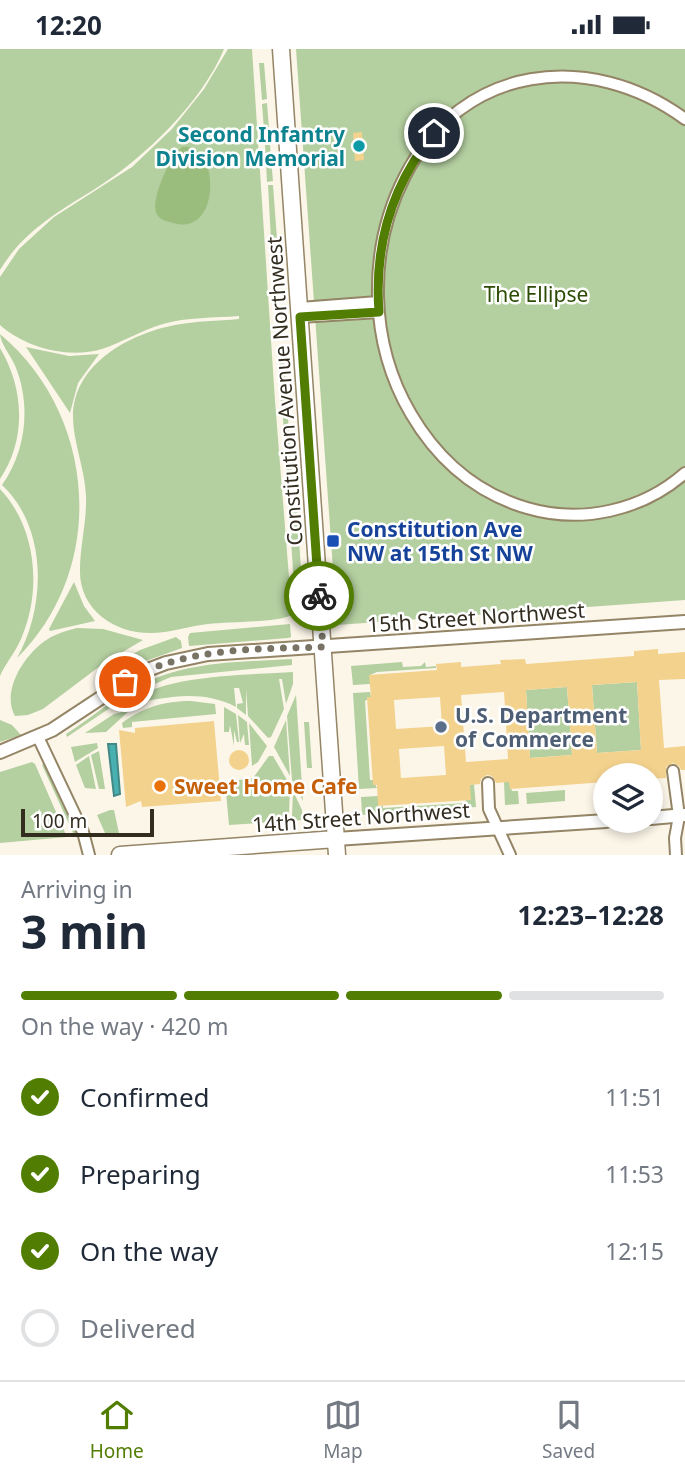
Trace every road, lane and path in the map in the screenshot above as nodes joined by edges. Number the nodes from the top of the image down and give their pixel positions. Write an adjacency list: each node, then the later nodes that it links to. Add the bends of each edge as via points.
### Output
1 (281, 49): 4 (highway, Constitution Avenue Northwest)
2 (685, 119): 3 (street, via 639,89 580,72 538,74 485,93 434,133 404,176 383,237)
3 (379, 307): 4 (street); 5 (street, via 390,368 411,414 446,460 488,493 539,511 584,515 635,503)
4 (300, 312): 7 (highway, Constitution Avenue Northwest)
5 (685, 473)
6 (685, 622): 7 (main road, 15th Street Northwest)
7 (323, 647): 8 (main road, 15th Street Northwest, via 208,654 166,663 137,674); 16 (highway, Constitution Avenue Northwest)
8 (38, 737): 9 (main road, 15th Street Northwest); 17 (street, via 83,832)
9 (0, 752)
10 (673, 771): 12 (street)
11 (488, 783): 15 (street, via 489,809)
12 (683, 813): 13 (main road); 20 (street, via 675,838)
13 (663, 816)
14 (593, 822): 15 (main road, 14th Street Northwest)
15 (498, 828): 16 (main road, 14th Street Northwest); 19 (street)
16 (336, 847): 18 (highway, 14th Street Northwest)
17 (89, 855)
18 (120, 855)
19 (510, 855)
20 (676, 855)

